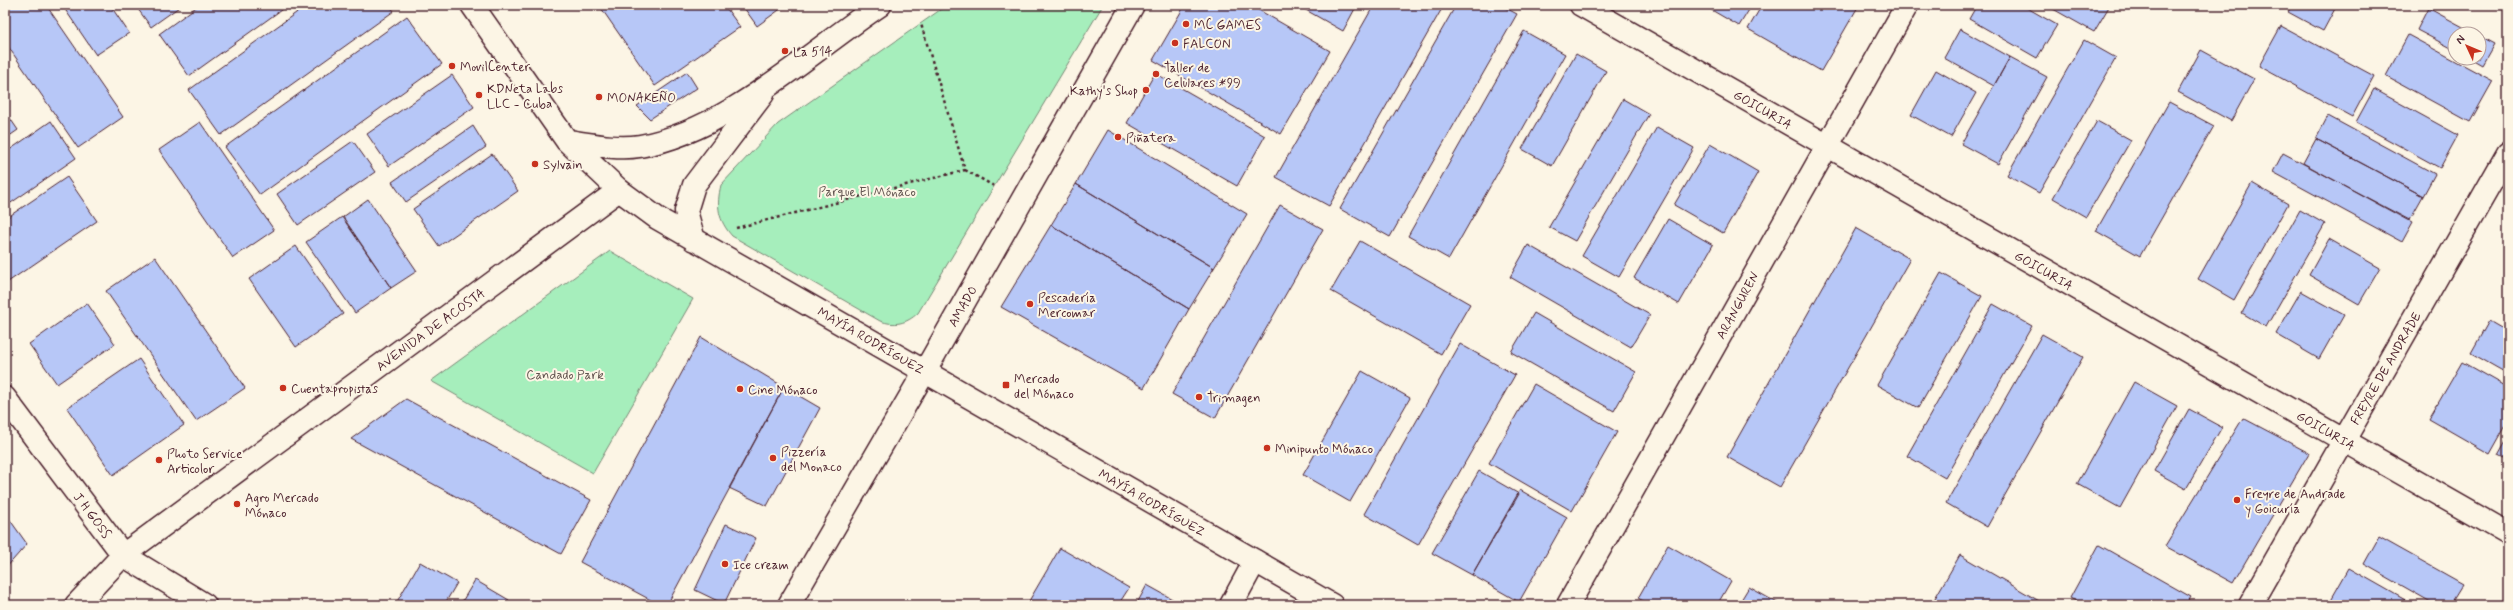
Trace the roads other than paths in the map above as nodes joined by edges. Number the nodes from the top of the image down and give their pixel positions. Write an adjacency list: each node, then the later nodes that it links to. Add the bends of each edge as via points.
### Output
1 (472, 5): 7 (street, MAYÍA RODRÍGUEZ)
2 (1133, 5): 12 (street, AMADO)
3 (1581, 5): 8 (street, GOICURIA)
4 (1907, 5): 8 (street, ARANGUREN)
5 (874, 7): 6 (street)
6 (770, 85): 7 (street, via 688,133 639,146); 11 (street, via 694,185 686,211)
7 (567, 141): 10 (street, MAYÍA RODRÍGUEZ)
8 (1827, 146): 14 (street, GOICURIA); 23 (street, ARANGUREN)
9 (2508, 153): 14 (street, FREYRE DE ANDRADE)
10 (619, 190): 11 (street, MAYÍA RODRÍGUEZ, via 657,218); 16 (street, AVENIDA DE ACOSTA)
11 (694, 240): 12 (street, MAYÍA RODRÍGUEZ)
12 (925, 371): 17 (street, MAYÍA RODRÍGUEZ); 20 (street, AMADO)
13 (5, 398): 16 (street, J H GOSS)
14 (2344, 440): 15 (street, GOICURIA); 24 (street, FREYRE DE ANDRADE)
15 (2508, 534)
16 (123, 555): 18 (street, AVENIDA DE ACOSTA); 19 (street, J H GOSS)
17 (1255, 561): 21 (street); 22 (street, MAYÍA RODRÍGUEZ)
18 (76, 605)
19 (205, 605)
20 (789, 605)
21 (1231, 605)
22 (1332, 605)
23 (1568, 605)
24 (2250, 605)

